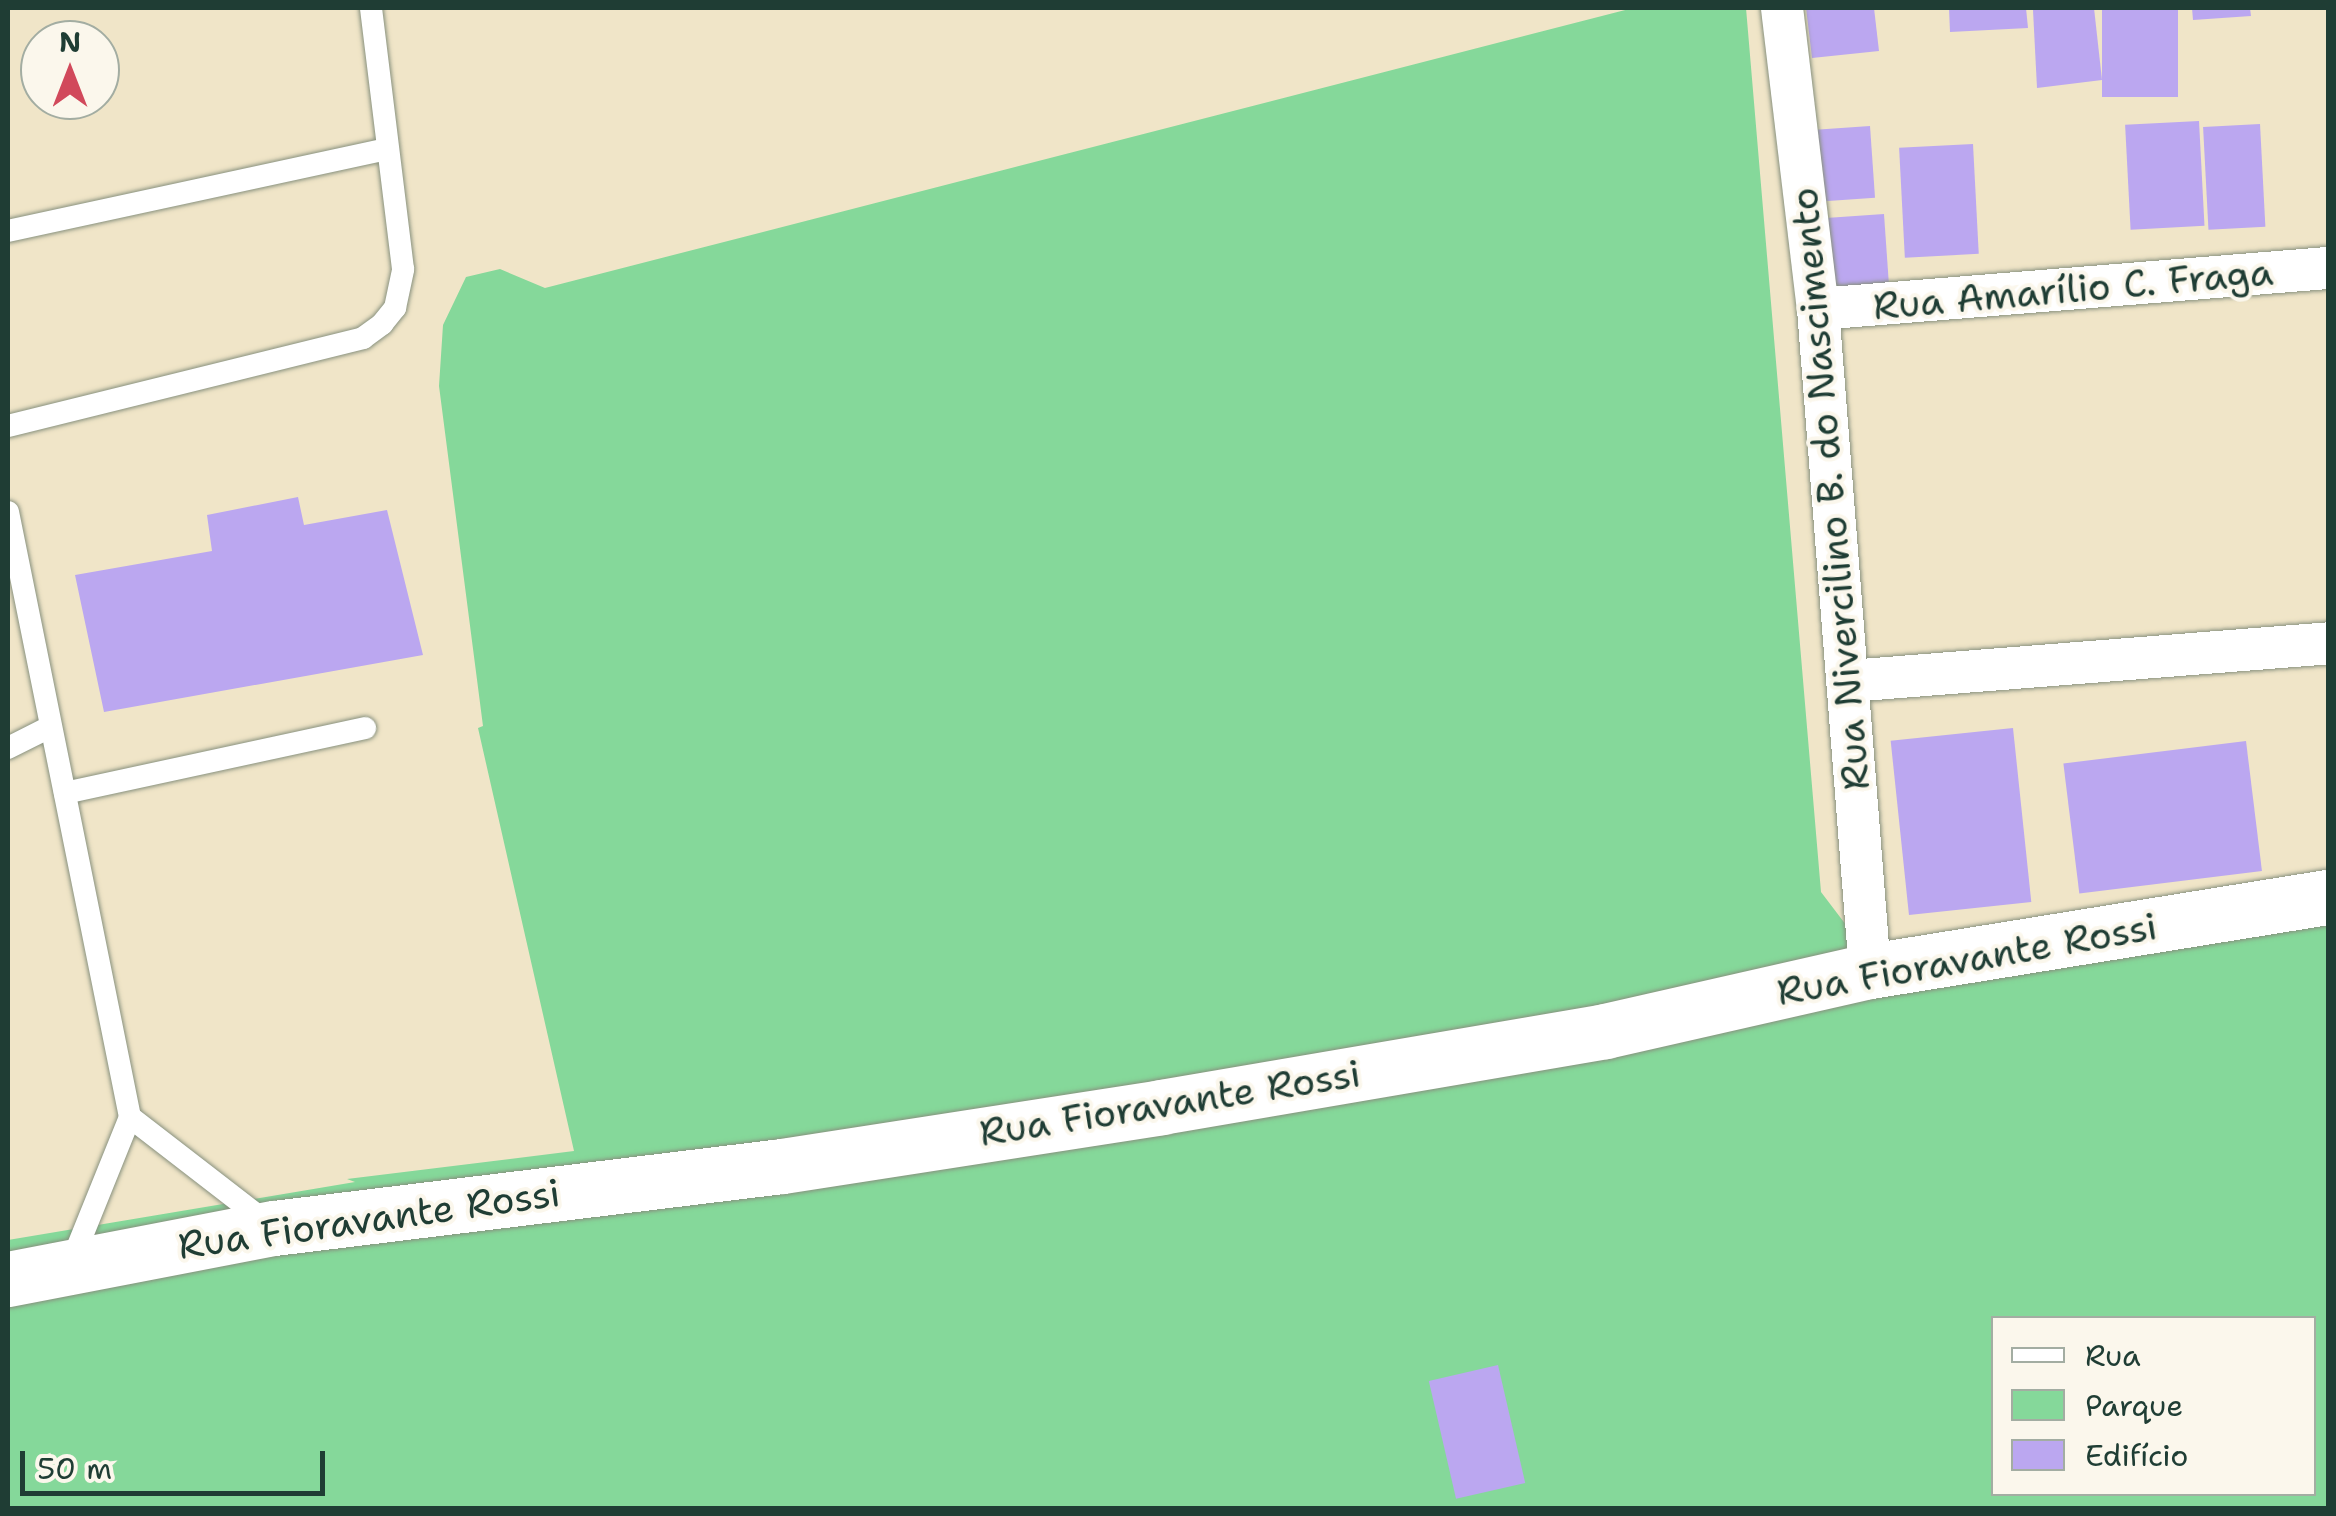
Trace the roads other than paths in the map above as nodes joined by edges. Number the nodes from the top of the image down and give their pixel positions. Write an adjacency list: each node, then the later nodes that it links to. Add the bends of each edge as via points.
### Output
1 (371, 8): 3 (lane)
2 (1782, 8): 6 (street, Rua Nivercilino B. do Nascimento)
3 (384, 150): 4 (lane); 7 (lane, via 403,269 395,308 363,338)
4 (8, 230)
5 (2328, 268): 6 (street, Rua Amarílio C. Fraga)
6 (1818, 309): 10 (street, Rua Nivercilino B. do Nascimento)
7 (8, 426)
8 (8, 512): 11 (lane)
9 (2328, 643): 10 (street)
10 (1849, 680): 16 (street, Rua Nivercilino B. do Nascimento)
11 (50, 727): 13 (lane); 14 (lane)
12 (365, 728): 14 (lane)
13 (8, 748)
14 (66, 793): 17 (lane)
15 (2328, 897): 16 (street, Rua Fioravante Rossi)
16 (1870, 970): 18 (street, Rua Fioravante Rossi, via 1605,1030 1161,1107 782,1166)
17 (130, 1117): 18 (lane); 19 (lane)
18 (274, 1228): 19 (street, Rua Fioravante Rossi)
19 (70, 1262): 20 (street, Rua Fioravante Rossi)
20 (8, 1279)

